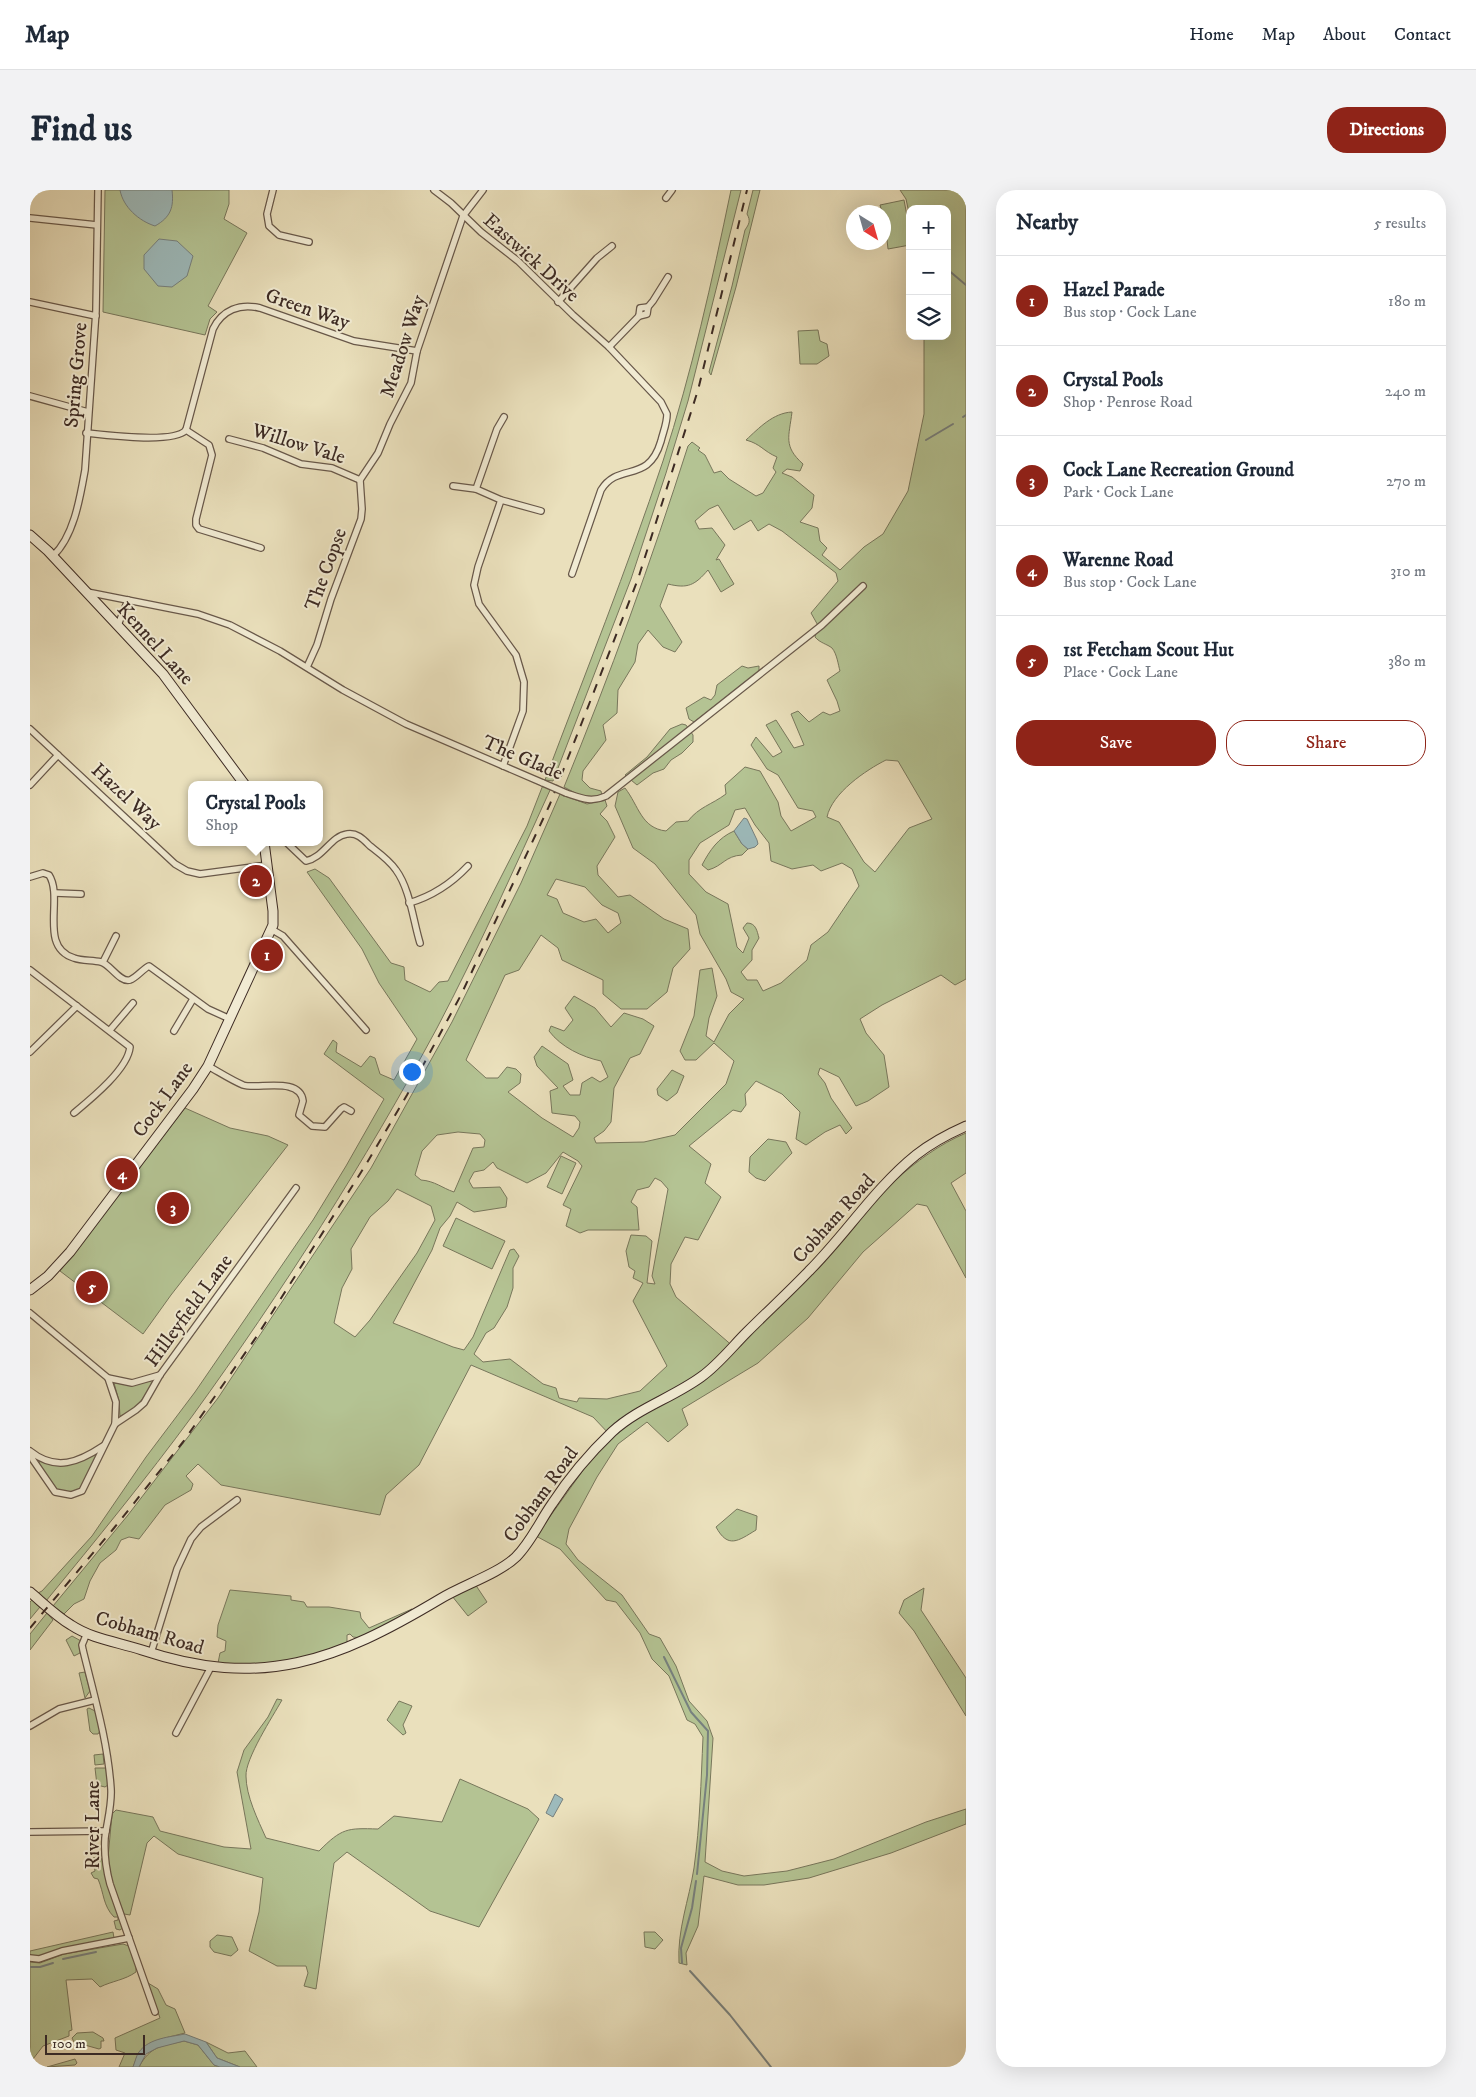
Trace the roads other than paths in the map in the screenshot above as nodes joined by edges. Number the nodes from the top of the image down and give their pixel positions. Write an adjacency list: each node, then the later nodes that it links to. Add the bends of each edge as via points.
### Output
1 (98, 190): 9 (street, Spring Grove)
2 (272, 190): 10 (street, via 267,214 269,226 279,234)
3 (434, 190): 7 (street, Eastwick Drive)
4 (482, 190): 7 (street, Meadow Way)
5 (672, 190): 6 (street)
6 (666, 198)
7 (463, 216): 14 (street, Eastwick Drive, via 518,262); 17 (street, Meadow Way)
8 (30, 218): 9 (street)
9 (97, 225): 15 (street, Spring Grove)
10 (309, 242)
11 (612, 246): 14 (street)
12 (668, 277): 16 (street, via 658,295 648,307 640,308 639,316)
13 (30, 302): 15 (street)
14 (558, 302): 16 (street, Eastwick Drive)
15 (96, 316): 19 (street, Spring Grove)
16 (609, 348): 32 (street, Eastwick Drive, via 660,402 667,420 654,460 605,484)
17 (417, 350): 21 (street, Green Way, via 354,341 260,308 235,308 221,317 213,329); 24 (street, Meadow Way, via 411,383 378,453)
18 (30, 396): 19 (street)
19 (88, 412): 22 (street, Spring Grove)
20 (504, 418): 26 (street)
21 (186, 430): 22 (street, via 179,435 137,438); 30 (street, via 209,446 212,455 196,525 199,529)
22 (86, 433): 31 (street, Spring Grove, via 83,478 75,514)
23 (229, 439): 24 (street, Willow Vale, via 263,448 301,464 332,468)
24 (360, 480): 37 (street, The Copse, via 361,519)
25 (454, 486): 26 (street)
26 (476, 489): 27 (street)
27 (501, 500): 28 (street); 40 (street, via 474,584 480,604 516,655 524,682 523,711)
28 (541, 511)
29 (30, 535): 31 (street, Kennel Lane)
30 (261, 548)
31 (53, 556): 34 (street, Kennel Lane)
32 (572, 574)
33 (862, 586): 40 (street, The Glade, bridge, via 822,625 606,796 586,800)
34 (87, 592): 35 (street, The Glade); 36 (street, Kennel Lane)
35 (128, 600): 36 (street); 37 (street, The Glade, via 215,619)
36 (118, 625): 41 (street, Kennel Lane, via 163,674)
37 (307, 667): 40 (street, The Glade, via 406,724)
38 (30, 730): 39 (street, Hazel Way)
39 (58, 755): 42 (street); 45 (street, Hazel Way, via 175,864 187,871 200,874)
40 (503, 766)
41 (242, 781)
42 (30, 785)
43 (264, 846): 45 (street)
44 (290, 846): 50 (street, via 306,861 315,858 341,836 354,834 395,868)
45 (267, 866): 51 (street, via 273,918)
46 (468, 866): 50 (street, via 433,894)
47 (30, 876): 48 (street, via 49,874)
48 (55, 893): 49 (street); 54 (street, via 54,932 58,945 73,958)
49 (81, 894)
50 (409, 903): 53 (street)
51 (271, 930): 59 (street, Cock Lane); 61 (street, via 283,936)
52 (116, 936): 54 (street)
53 (420, 943)
54 (103, 962): 56 (street, via 125,980 131,980 148,966)
55 (30, 970): 58 (street)
56 (193, 999): 59 (street); 62 (street)
57 (133, 1003): 60 (street)
58 (77, 1006): 60 (street); 63 (street)
59 (230, 1019): 64 (street, Cock Lane)
60 (110, 1030): 66 (street, via 130,1047 130,1055 93,1097)
61 (366, 1030)
62 (174, 1031)
63 (30, 1052)
64 (208, 1066): 65 (street, via 244,1085 284,1085 300,1093 304,1101 298,1114 312,1126 325,1127 341,1109); 69 (street, Cock Lane, via 70,1252)
65 (351, 1111)
66 (74, 1112)
67 (966, 1126): 80 (street, Cobham Road, via 937,1140 907,1163 812,1269 705,1375 623,1422 597,1446 553,1502 526,1546 508,1564 381,1633 342,1650 273,1668)
68 (296, 1188): 71 (street, Hilleyfield Lane)
69 (30, 1290)
70 (30, 1313): 72 (street)
71 (160, 1375): 72 (street, via 132,1383); 73 (street, Hilleyfield Lane, via 144,1403)
72 (108, 1378): 73 (street, via 116,1402)
73 (115, 1424): 74 (street, Hilleyfield Lane)
74 (103, 1446): 75 (street, Hilleyfield Lane, via 72,1462 47,1461); 75 (street, Hilleyfield Lane, via 85,1486 71,1495 60,1494 51,1488)
75 (31, 1452)
76 (238, 1500): 79 (street, via 201,1527 191,1539 177,1569)
77 (30, 1592): 78 (street, Cobham Road, via 64,1620)
78 (87, 1633): 79 (street, Cobham Road); 81 (street, River Lane, via 82,1645)
79 (151, 1653): 80 (street, Cobham Road)
80 (211, 1667): 83 (street)
81 (95, 1700): 82 (street, via 59,1709); 84 (street, River Lane, via 110,1779)
82 (30, 1726)
83 (176, 1733)
84 (106, 1831): 85 (street); 86 (street, River Lane, via 108,1874)
85 (30, 1832)
86 (128, 1938): 87 (street, via 38,1959); 88 (street, River Lane)
87 (30, 1958)
88 (155, 2012)

